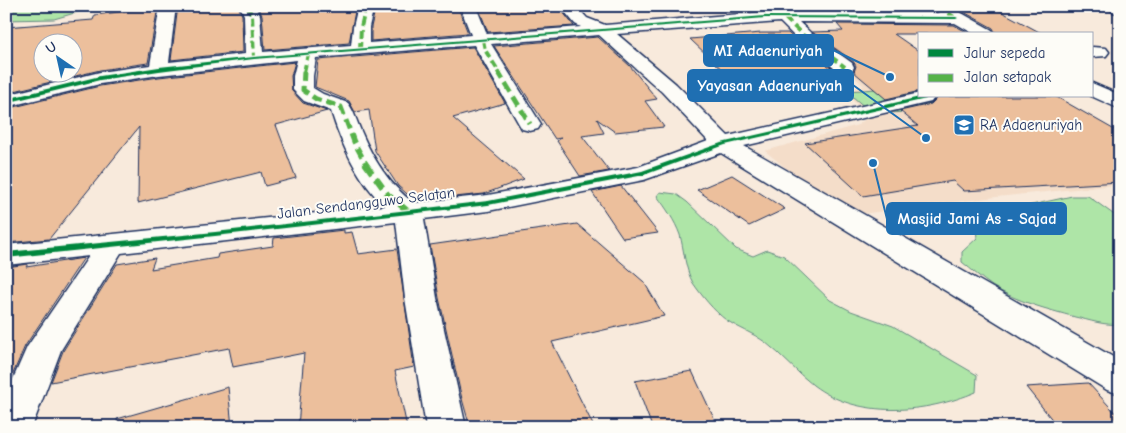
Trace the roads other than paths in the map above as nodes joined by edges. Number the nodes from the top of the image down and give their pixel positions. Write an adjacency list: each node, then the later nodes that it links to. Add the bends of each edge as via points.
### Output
1 (168, 6): 17 (street)
2 (247, 6): 15 (street, via 252,15)
3 (366, 6): 13 (street)
4 (470, 6): 12 (street)
5 (567, 6): 10 (street, via 577,19)
6 (938, 6): 9 (street)
7 (760, 12): 8 (street); 10 (street)
8 (785, 18): 9 (street); 16 (street)
9 (956, 18): 11 (street)
10 (603, 30): 12 (street); 23 (street, via 690,108)
11 (982, 32)
12 (483, 40): 13 (street); 22 (street)
13 (360, 50): 14 (street)
14 (308, 54): 15 (street); 24 (street, via 303,90 320,102 341,107 353,139 374,175 389,195)
15 (254, 58): 17 (street)
16 (845, 67)
17 (158, 69): 21 (street, via 100,78)
18 (1094, 90): 20 (street)
19 (924, 98): 23 (street, Jalan Sendangguwo Selatan)
20 (1117, 100)
21 (6, 101)
22 (530, 124)
23 (723, 144): 24 (street, Jalan Sendangguwo Selatan, via 666,166 613,180 488,203); 27 (street)
24 (409, 212): 25 (street, Jalan Sendangguwo Selatan); 29 (street, via 421,298)
25 (111, 244): 26 (street, Jalan Sendangguwo Selatan); 28 (street, via 45,347)
26 (6, 255)
27 (1120, 379)
28 (12, 427)
29 (446, 427)

